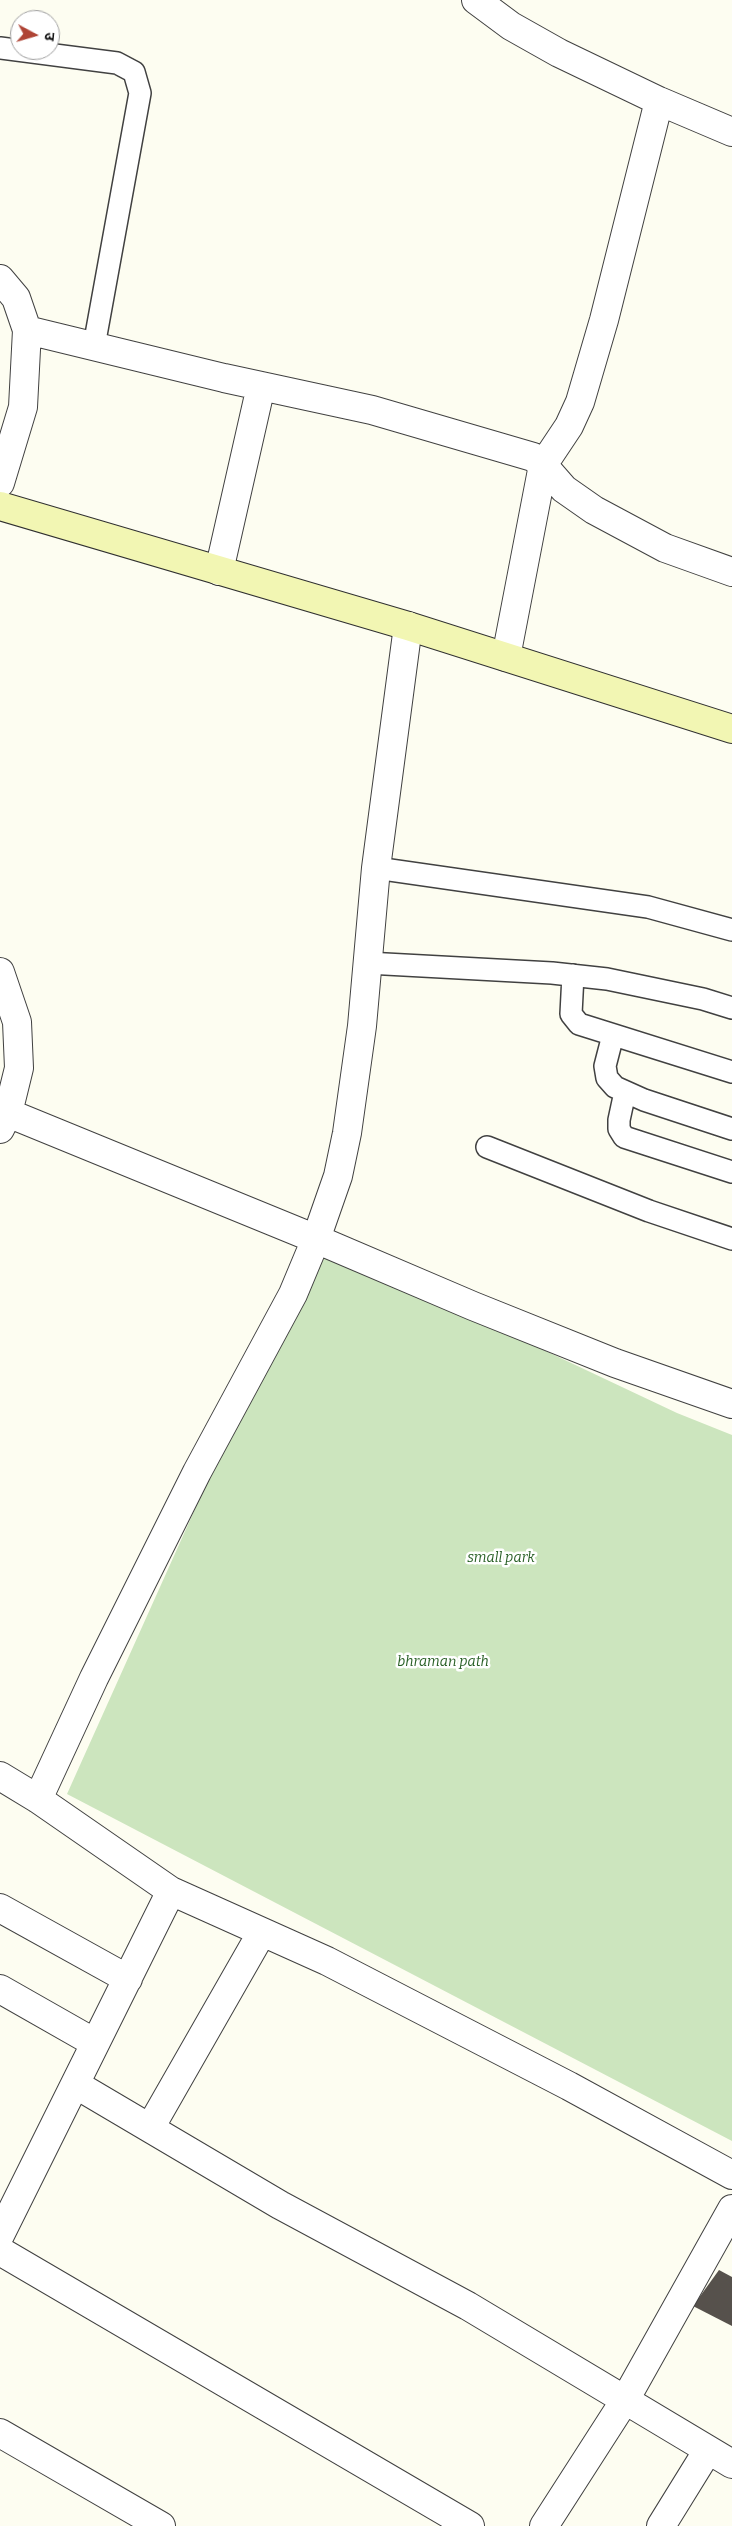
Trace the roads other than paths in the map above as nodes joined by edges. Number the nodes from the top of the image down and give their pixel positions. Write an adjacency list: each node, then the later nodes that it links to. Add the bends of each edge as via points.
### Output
1 (476, 0): 3 (street, via 511,26 559,53)
2 (0, 48): 7 (lane, via 117,63 134,72 140,93)
3 (659, 101): 4 (street); 9 (street, via 580,402 569,426)
4 (732, 132)
5 (0, 279): 6 (street, via 16,298)
6 (27, 330): 7 (street); 10 (street, via 23,407)
7 (94, 346): 8 (street)
8 (261, 386): 9 (street, via 418,423 532,457); 12 (street)
9 (543, 465): 13 (street, via 564,489 594,510 665,548); 15 (street)
10 (0, 483)
11 (0, 506): 12 (street)
12 (218, 571): 14 (street)
13 (732, 572)
14 (408, 626): 15 (street); 17 (street)
15 (506, 657): 16 (street)
16 (732, 729)
17 (376, 868): 18 (lane, via 648,907); 19 (street)
18 (732, 930)
19 (367, 963): 21 (lane); 30 (street, via 347,1133 338,1176)
20 (0, 972): 26 (street, via 17,1022 19,1068)
21 (573, 975): 22 (lane, via 607,979); 23 (lane, via 571,1014 579,1024)
22 (732, 1008)
23 (613, 1034): 24 (lane); 25 (lane, via 606,1078)
24 (732, 1072)
25 (625, 1092): 27 (lane); 29 (lane, via 619,1120 619,1129 624,1137)
26 (4, 1121): 30 (street)
27 (732, 1129)
28 (487, 1147): 31 (lane, via 650,1211)
29 (732, 1172)
30 (316, 1238): 32 (street, via 580,1349); 34 (street, via 293,1294 192,1480)
31 (732, 1239)
32 (732, 1404)
33 (0, 1776): 34 (street)
34 (38, 1800): 35 (street)
35 (171, 1892): 37 (street); 38 (street)
36 (0, 1908): 38 (street)
37 (262, 1932): 42 (street); 43 (street, via 569,2086)
38 (128, 1979): 40 (street)
39 (0, 1989): 40 (street)
40 (96, 2043): 41 (street)
41 (75, 2084): 42 (street); 45 (street)
42 (150, 2128): 47 (street, via 280,2206 468,2306)
43 (732, 2176)
44 (732, 2209): 47 (street)
45 (0, 2235)
46 (0, 2251): 52 (street)
47 (625, 2400): 49 (street); 53 (street)
48 (0, 2434): 51 (street)
49 (708, 2450): 50 (street); 54 (street)
50 (732, 2464)
51 (161, 2526)
52 (470, 2526)
53 (544, 2526)
54 (661, 2526)

